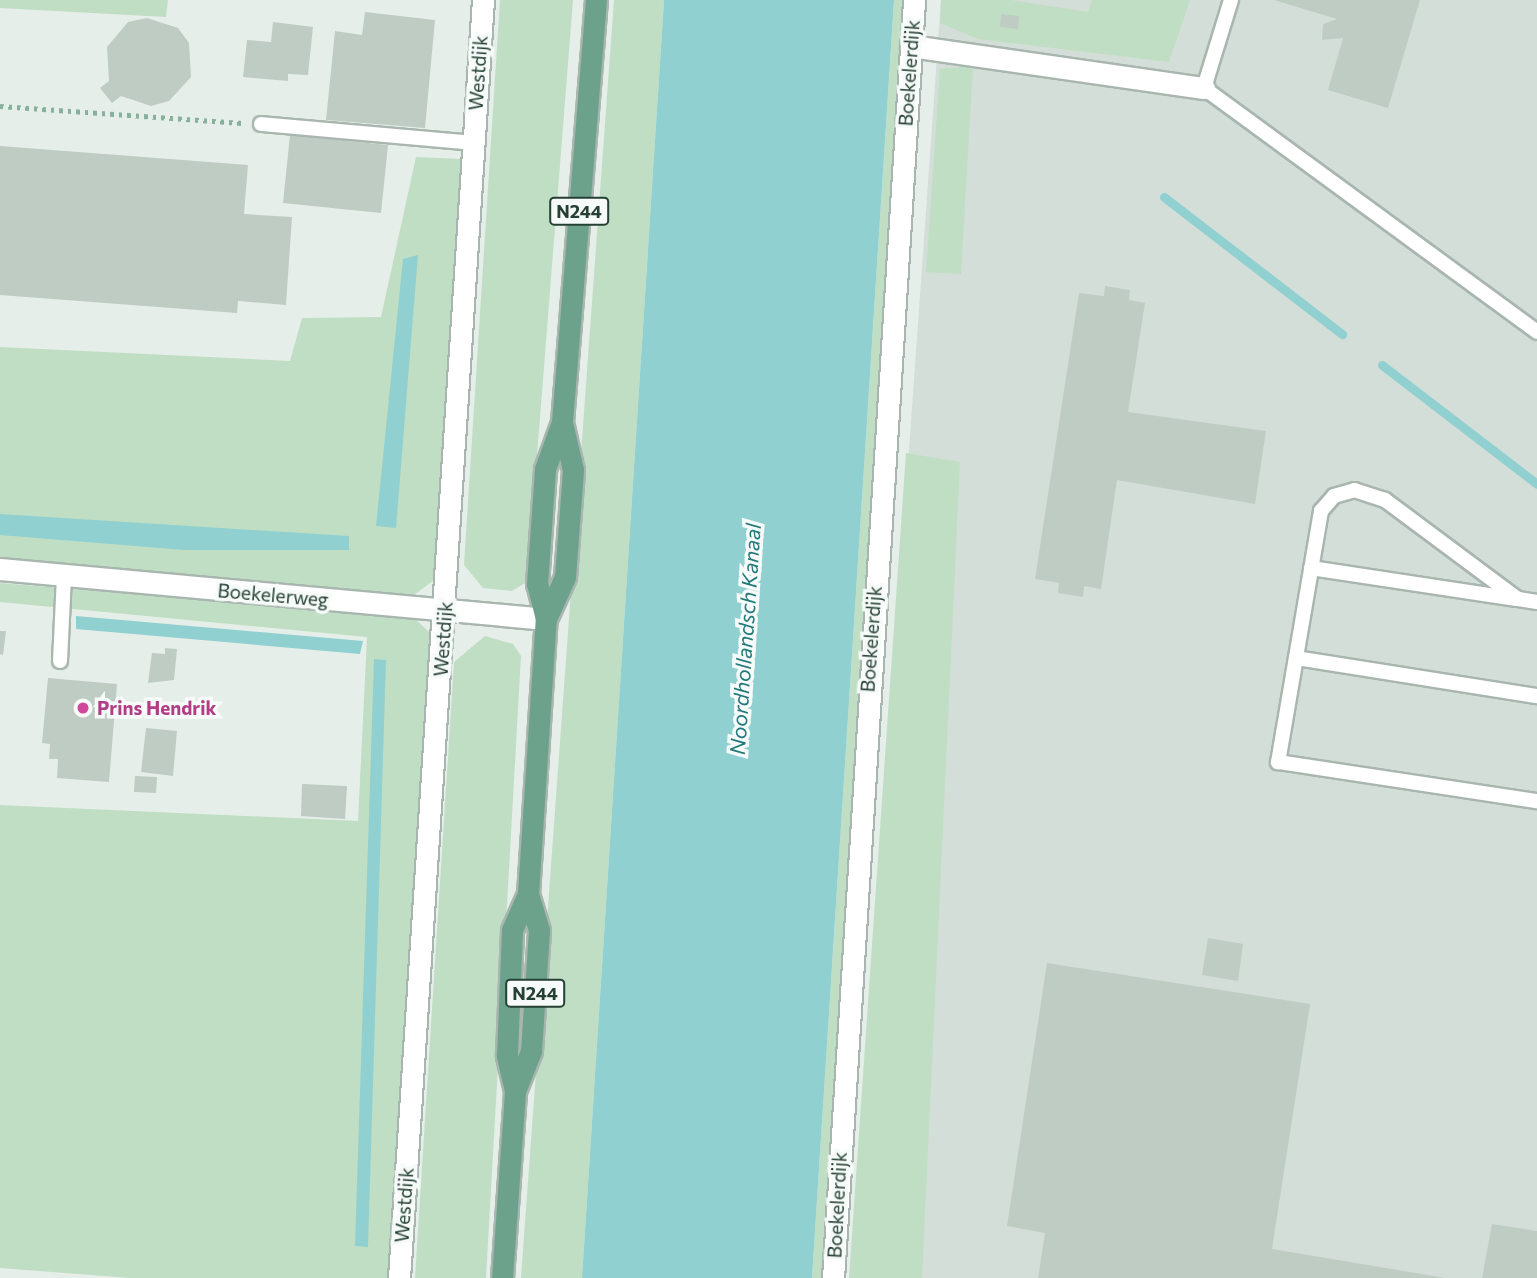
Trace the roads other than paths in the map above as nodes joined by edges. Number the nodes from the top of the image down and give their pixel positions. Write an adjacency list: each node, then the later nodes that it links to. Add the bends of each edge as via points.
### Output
1 (483, 0): 8 (street, Westdijk)
2 (596, 0): 16 (main road, N244, via 562,422 573,470 565,577)
3 (914, 0): 5 (street, Boekelerdijk)
4 (1231, 0): 6 (lane)
5 (911, 46): 6 (street); 23 (street, Boekelerdijk)
6 (1204, 88): 9 (lane)
7 (261, 124): 8 (lane)
8 (474, 143): 15 (street, Westdijk)
9 (1537, 332)
10 (1311, 568): 13 (lane); 13 (lane, via 1321,511 1334,496 1355,490 1385,500); 17 (lane)
11 (0, 569): 12 (street, Boekelerweg)
12 (64, 575): 15 (street, Boekelerweg); 18 (lane)
13 (1518, 599): 14 (lane)
14 (1537, 603)
15 (446, 611): 16 (street, Boekelerweg); 21 (street, Westdijk)
16 (546, 619): 22 (main road, N244, via 528,894 539,930 531,1051 515,1091)
17 (1296, 658): 19 (lane); 20 (lane, via 1278,762)
18 (60, 661)
19 (1537, 696)
20 (1537, 801)
21 (399, 1278)
22 (502, 1278)
23 (833, 1278)

